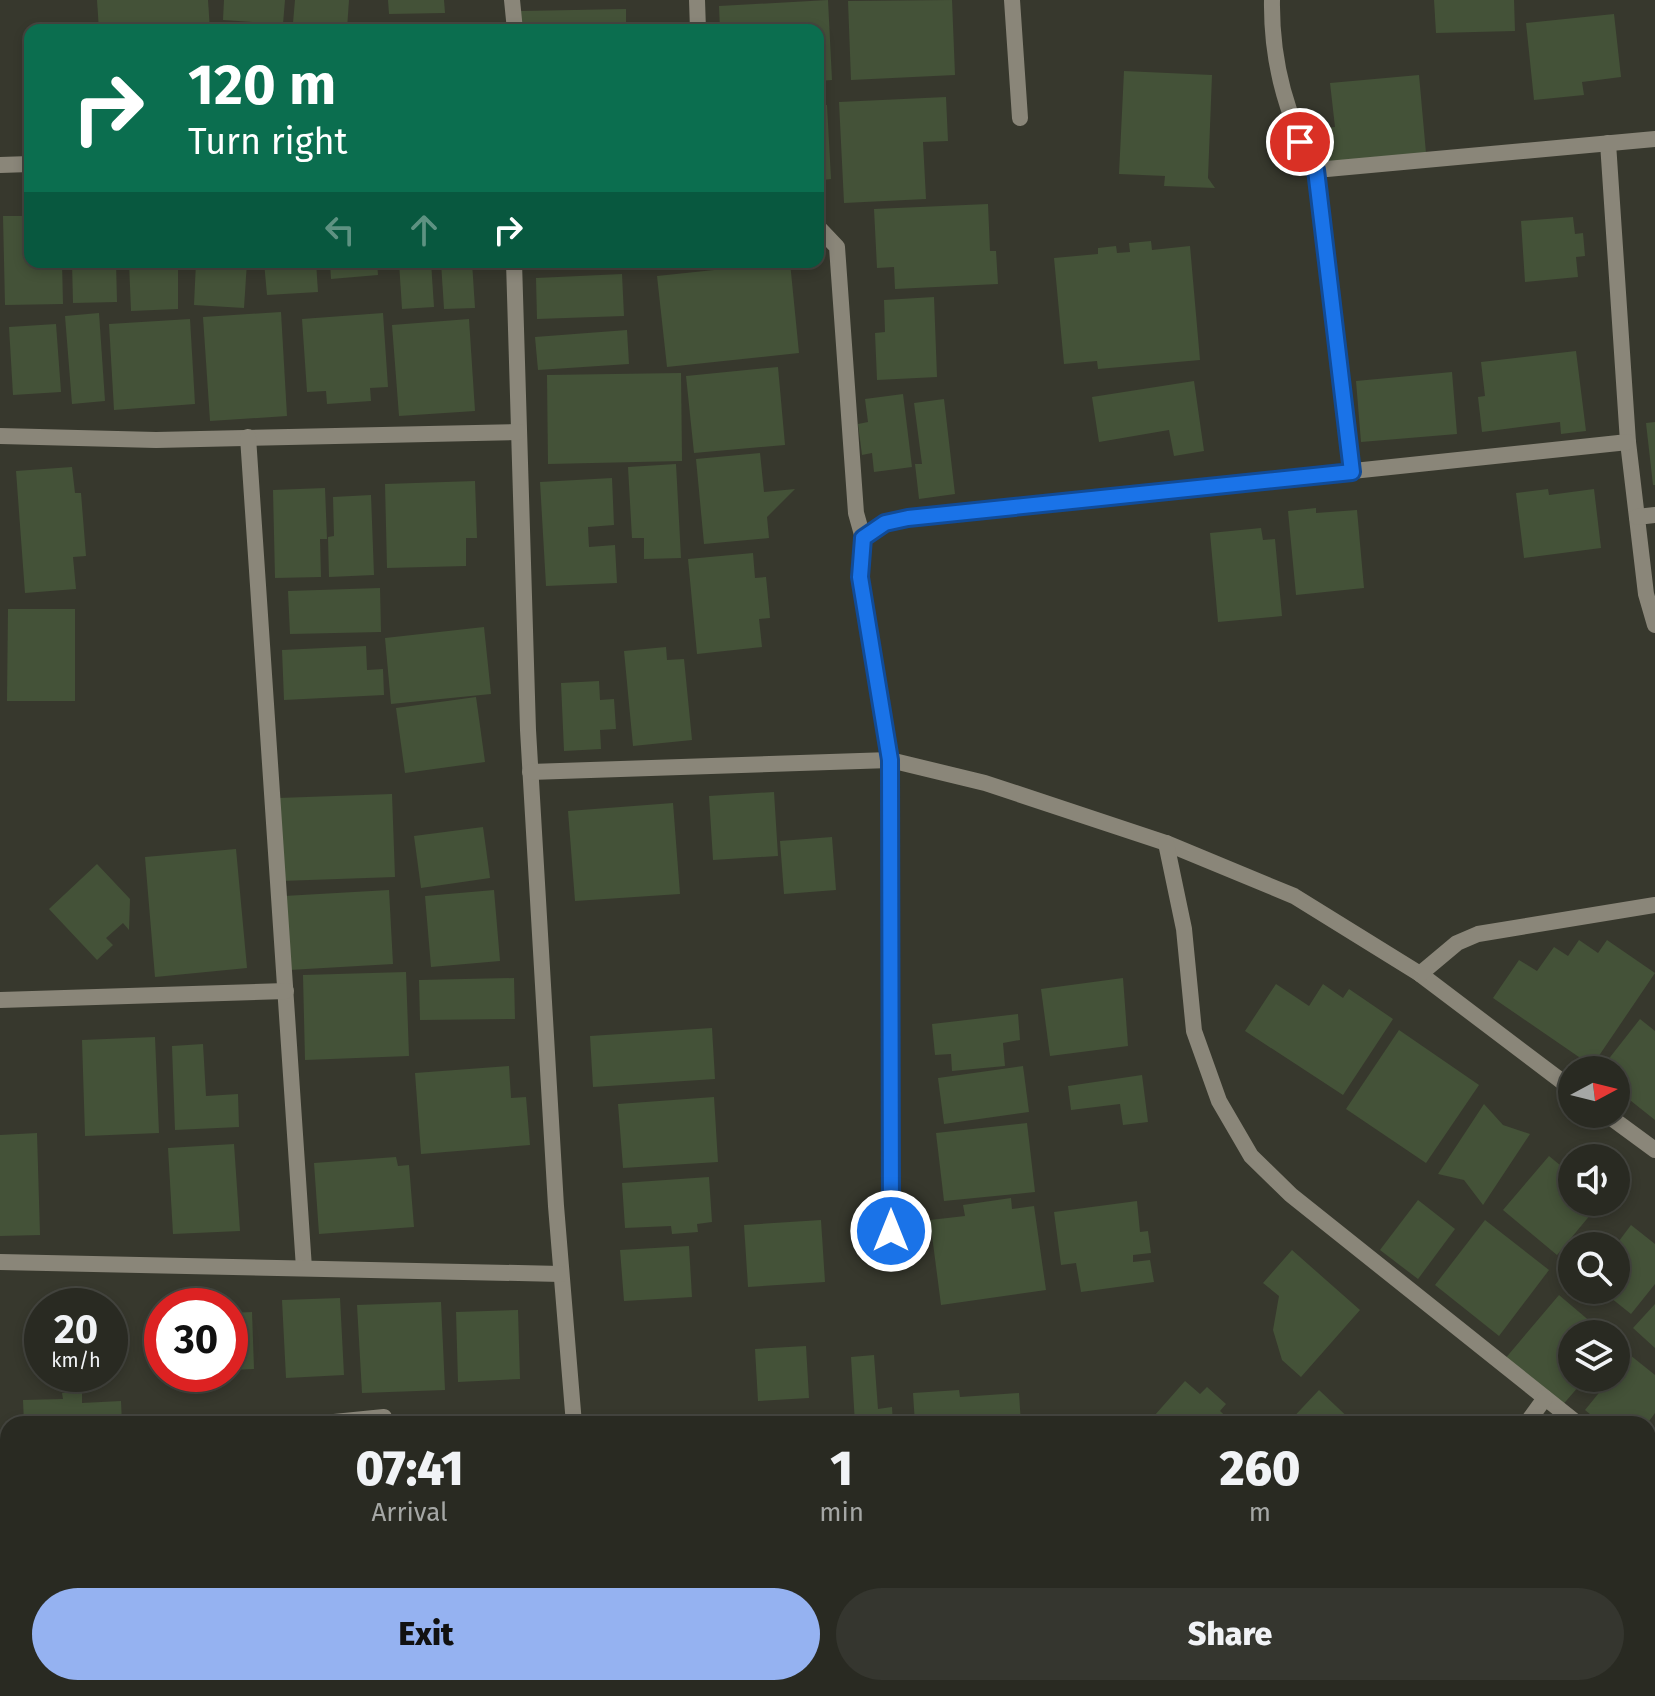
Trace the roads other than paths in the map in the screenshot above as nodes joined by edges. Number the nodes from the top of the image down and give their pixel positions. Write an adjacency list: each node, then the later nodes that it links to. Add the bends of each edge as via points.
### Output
1 (512, 0): 5 (street)
2 (697, 0): 6 (street)
3 (1012, 0): 7 (street)
4 (1272, 0): 12 (street, via 1278,75 1296,131)
5 (514, 24)
6 (698, 24)
7 (1020, 118)
8 (1655, 139): 9 (street)
9 (1608, 143): 12 (street); 18 (street)
10 (24, 164): 11 (street)
11 (0, 165)
12 (1316, 170): 19 (street)
13 (824, 233): 22 (street, via 837,247 856,513)
14 (514, 268): 15 (street)
15 (519, 432): 17 (street); 25 (street)
16 (0, 436): 17 (street)
17 (248, 437): 29 (street)
18 (1628, 442): 19 (street); 21 (street)
19 (1352, 472): 22 (street, via 908,518 885,523)
20 (1655, 515): 21 (street)
21 (1637, 517): 23 (street)
22 (863, 538): 24 (street, via 860,577)
23 (1655, 625)
24 (890, 760): 25 (street); 26 (street, via 985,783); 34 (street)
25 (530, 772): 37 (street)
26 (1166, 843): 28 (street, via 1294,896); 38 (street, via 1184,929 1194,1031 1219,1101 1251,1156 1291,1195)
27 (1655, 905): 28 (street, via 1478,934 1457,943)
28 (1420, 974): 31 (street)
29 (286, 991): 30 (street); 36 (street)
30 (0, 1000)
31 (1558, 1078)
32 (1625, 1128): 33 (street)
33 (1655, 1150)
34 (891, 1231)
35 (0, 1262): 36 (street)
36 (304, 1268): 37 (street)
37 (561, 1274): 39 (street)
38 (1545, 1398): 40 (street); 41 (street)
39 (573, 1416)
40 (1532, 1416)
41 (1568, 1416)

